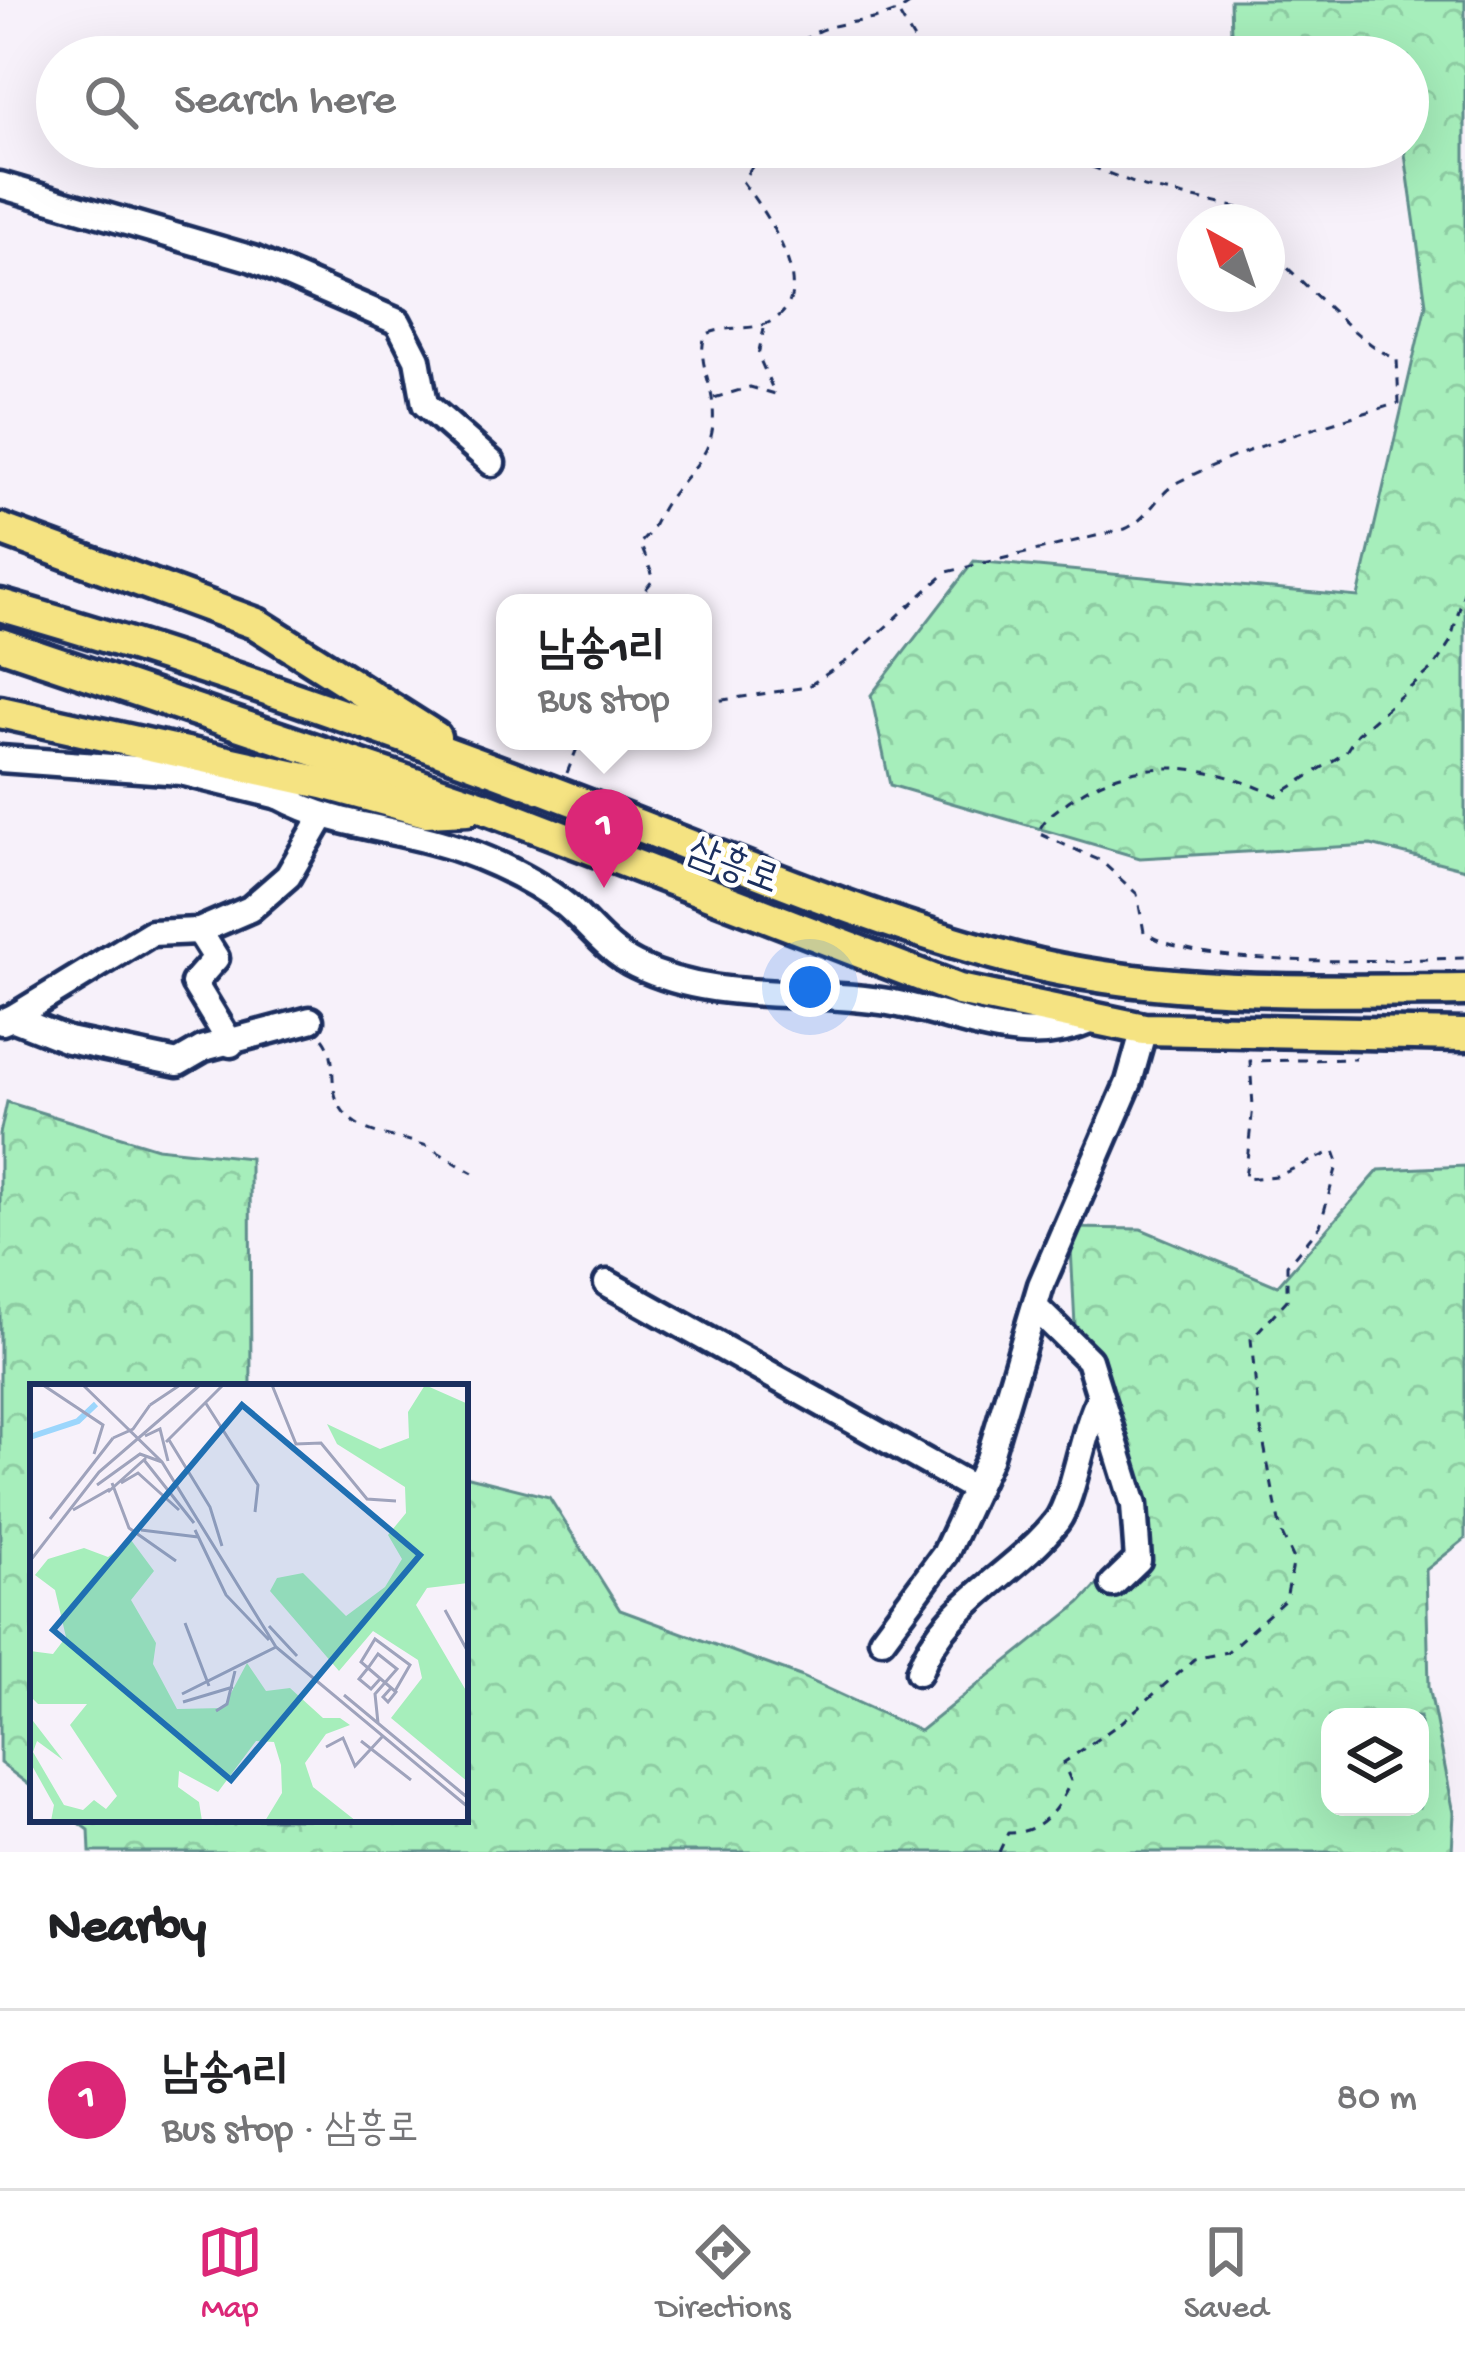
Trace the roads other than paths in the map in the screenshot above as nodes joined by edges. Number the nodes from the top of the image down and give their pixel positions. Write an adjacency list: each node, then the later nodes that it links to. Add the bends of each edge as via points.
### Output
1 (0, 185): 2 (street, via 253,259 398,322 417,358 424,404)
2 (492, 464)
3 (0, 529): 8 (main road, via 257,624)
4 (0, 604): 8 (main road, 삼흥로)
5 (0, 644): 11 (main road, 삼흥로)
6 (0, 712): 9 (main road)
7 (0, 759): 10 (street, via 181,772)
8 (476, 762): 14 (main road, 삼흥로, via 942,938 1042,965 1157,982)
9 (323, 783): 10 (street); 11 (main road, via 426,811)
10 (279, 796): 12 (street)
11 (485, 808): 16 (main road, 삼흥로, via 959,990)
12 (321, 818): 13 (street, via 288,876 250,909); 16 (street, via 458,848 506,868 566,905 634,965 689,984 889,1002 993,1032 1060,1034)
13 (199, 932): 17 (street, via 151,933); 20 (street, via 216,958 194,983)
14 (1465, 990)
15 (310, 1020): 20 (street)
16 (1092, 1020): 18 (main road, 삼흥로)
17 (6, 1021): 20 (street, via 178,1063)
18 (1144, 1029): 19 (main road, 삼흥로); 22 (street)
19 (1465, 1035)
20 (231, 1044)
21 (607, 1283): 24 (street)
22 (1035, 1306): 23 (street, via 1089,1360); 24 (street)
23 (1100, 1397): 25 (street, via 1134,1505 1137,1542 1138,1560); 27 (street, via 1060,1517 961,1607 930,1642)
24 (975, 1489): 26 (street, via 944,1554)
25 (1113, 1584)
26 (882, 1639)
27 (919, 1672)

